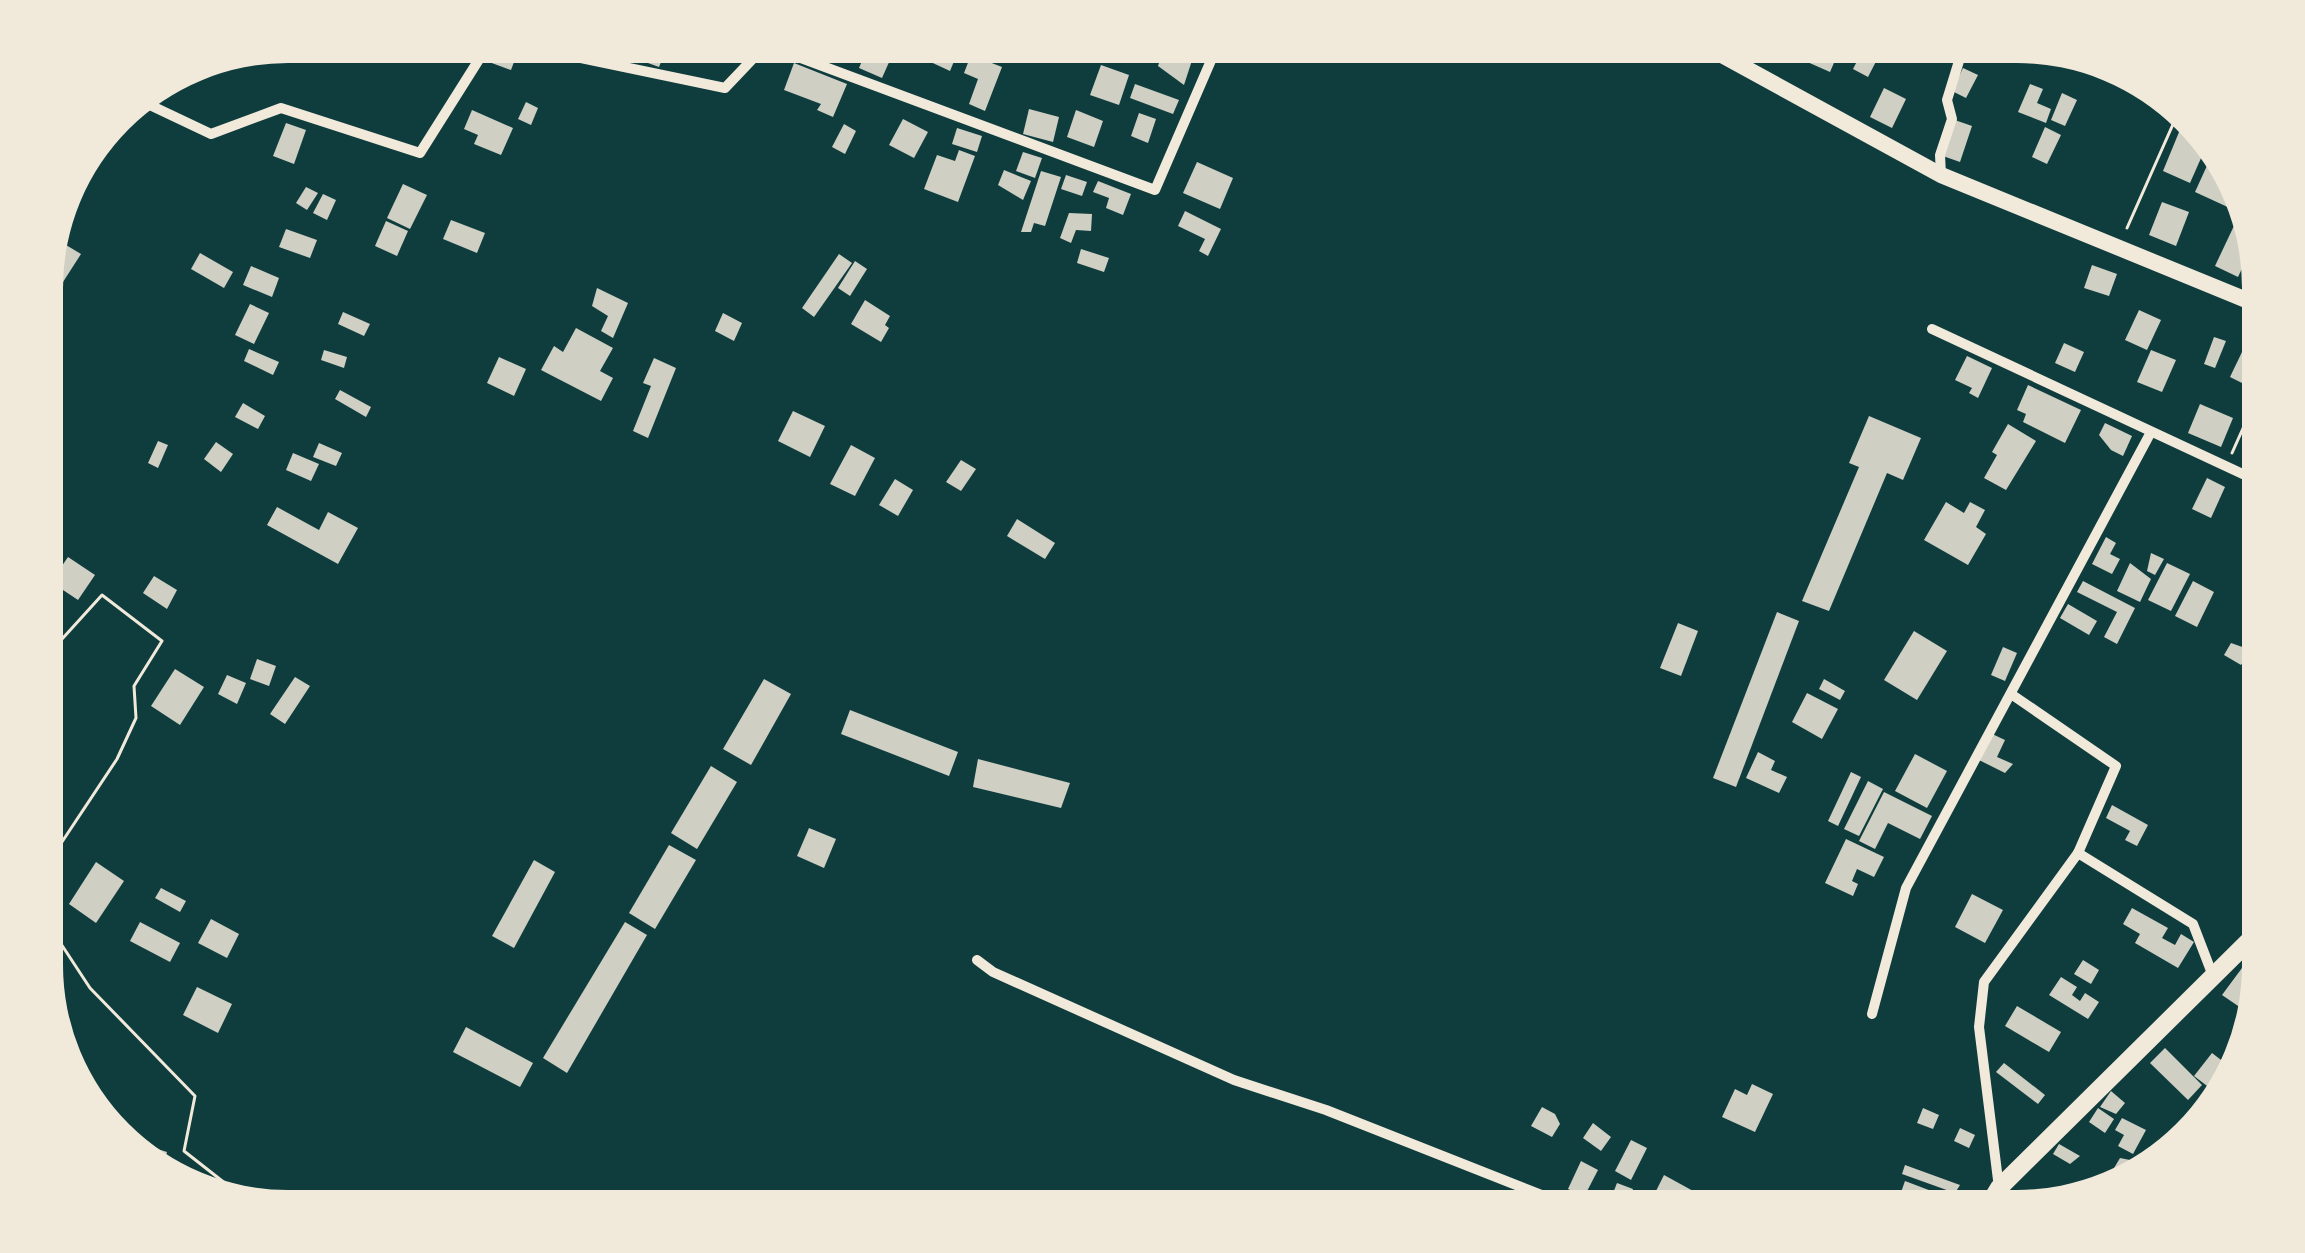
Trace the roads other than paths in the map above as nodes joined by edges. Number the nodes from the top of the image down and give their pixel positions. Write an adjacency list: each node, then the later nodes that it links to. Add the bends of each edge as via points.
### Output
1 (477, 63): 8 (street, via 420,153 281,108 211,134)
2 (605, 63): 3 (street, via 725,88)
3 (749, 63)
4 (814, 63): 5 (street, via 1155,190)
5 (1210, 63)
6 (1736, 63): 9 (main road)
7 (1959, 63): 9 (street, via 1946,100 1952,119)
8 (155, 107)
9 (1941, 175): 10 (main road)
10 (2242, 298)
11 (1932, 329): 12 (street)
12 (2151, 432): 13 (street); 14 (street)
13 (2242, 474)
14 (2011, 694): 15 (street, via 2116,766); 19 (street, via 1906,888)
15 (2078, 853): 18 (street, via 2193,924); 20 (street, via 1984,982 1979,1027)
16 (2242, 947): 18 (main road)
17 (977, 960): 21 (street, via 1234,1080)
18 (2213, 976): 20 (main road)
19 (1872, 1014)
20 (1999, 1188)
21 (1531, 1190)

